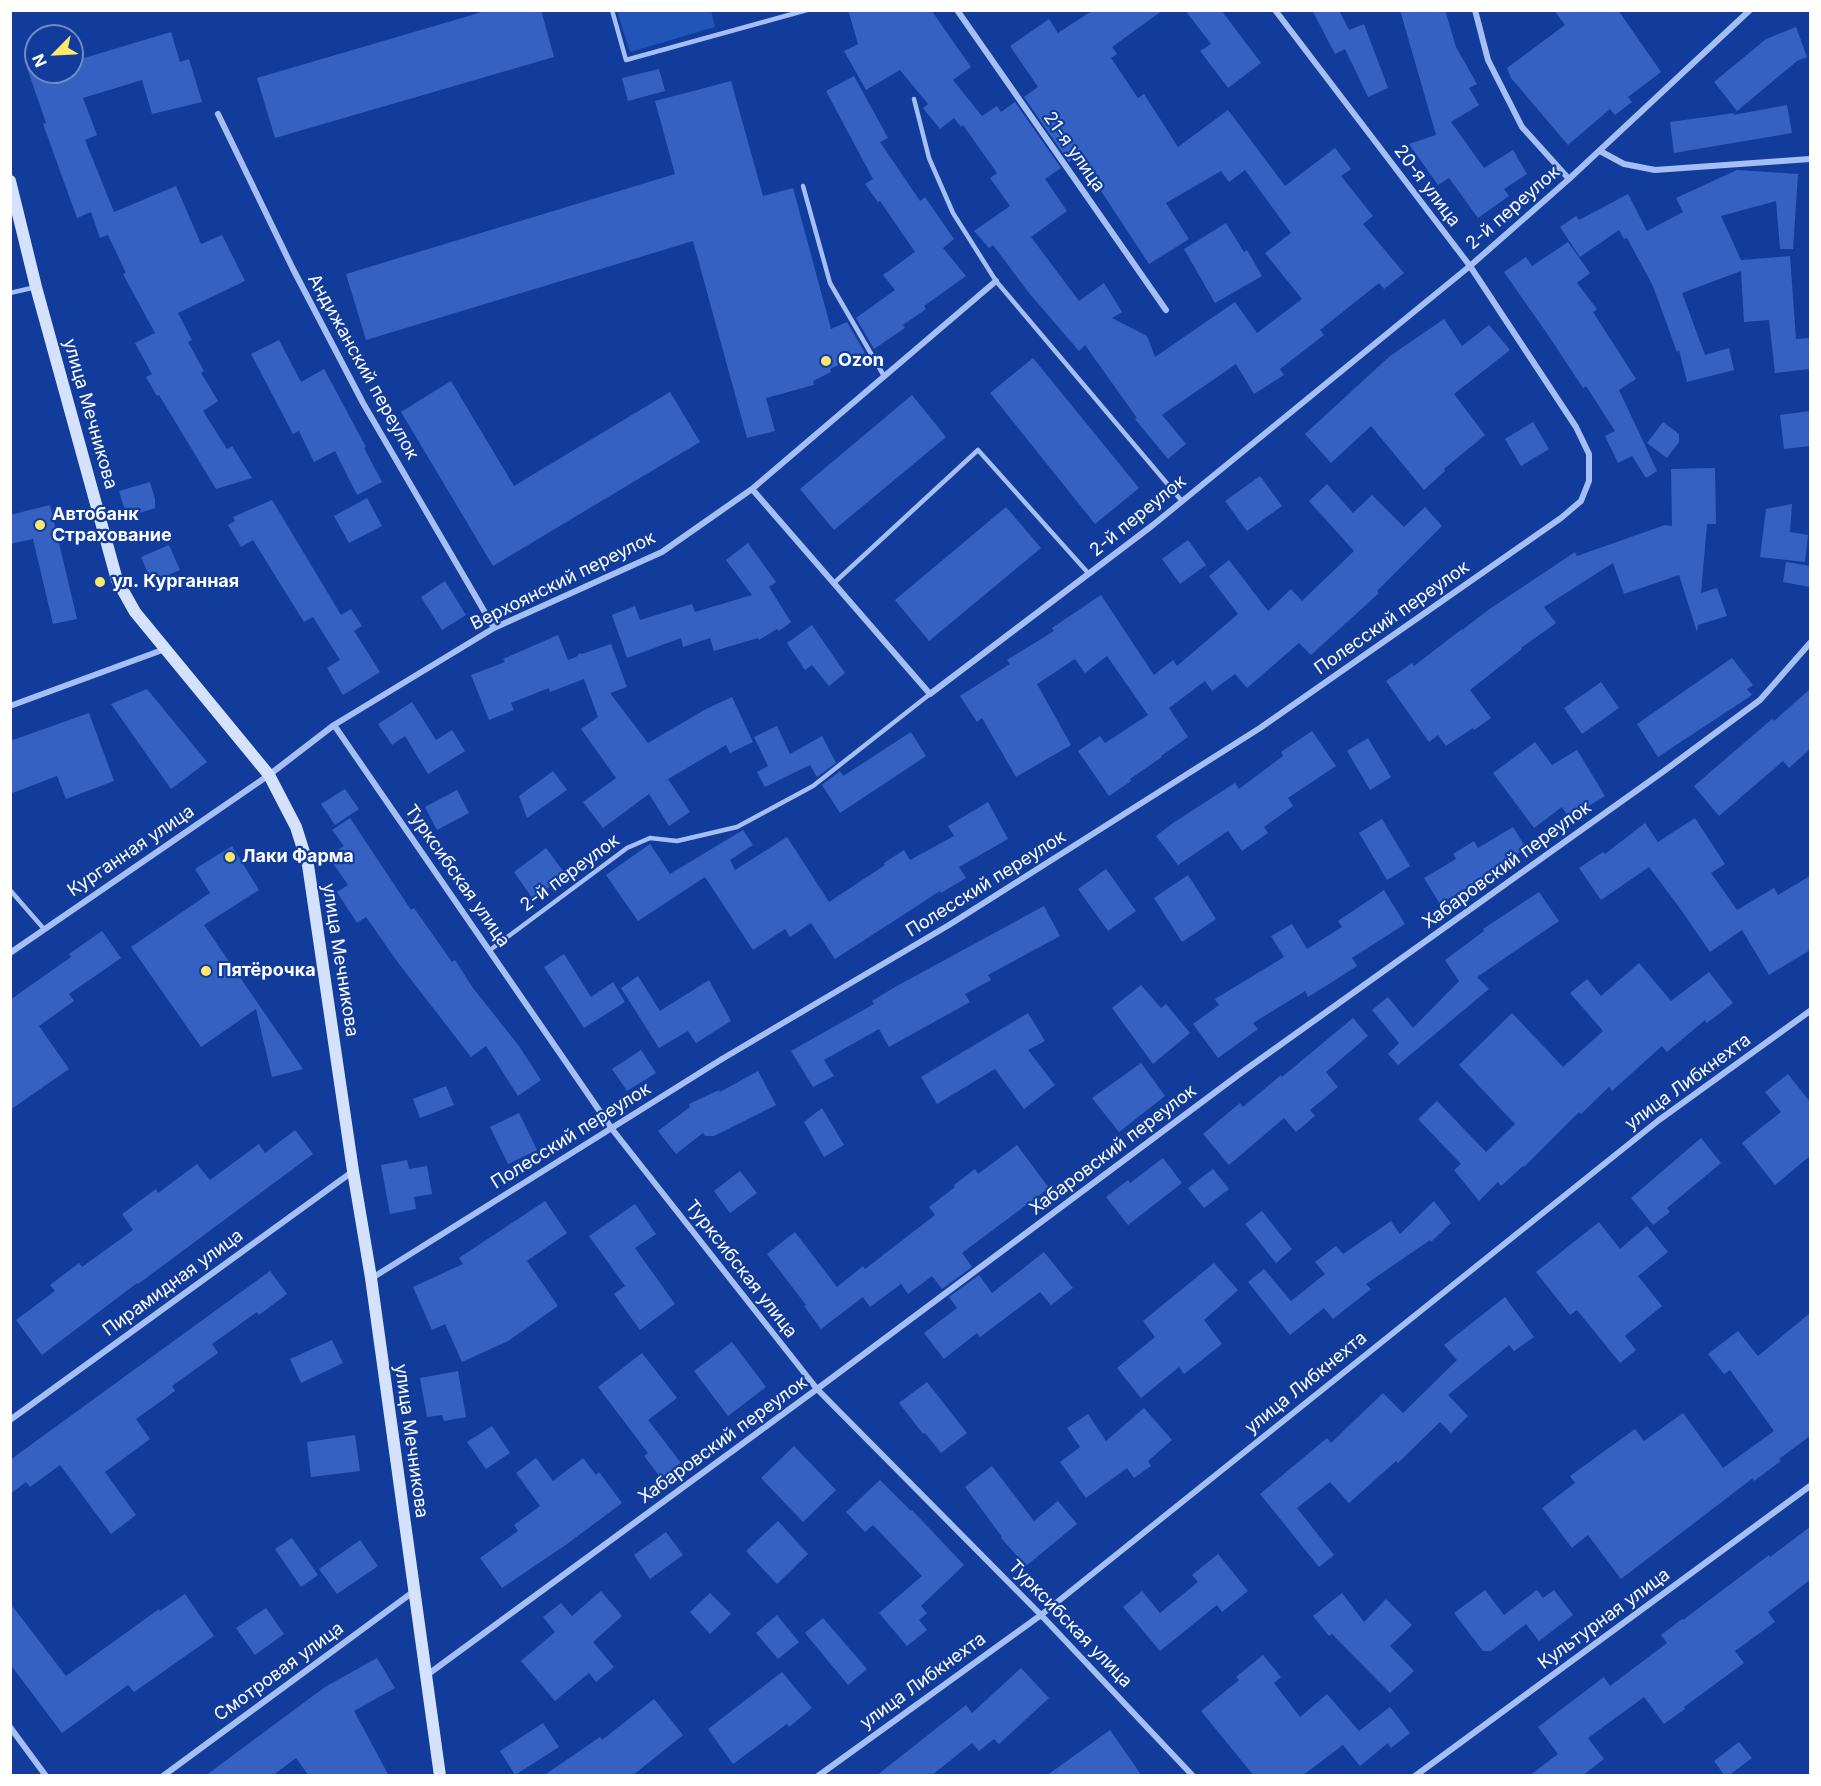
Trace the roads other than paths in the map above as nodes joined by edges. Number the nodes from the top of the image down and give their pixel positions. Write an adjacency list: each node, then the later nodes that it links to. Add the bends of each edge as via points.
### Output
1 (612, 10): 2 (lane, via 626,60)
2 (807, 10)
3 (957, 10): 18 (street, 21-я улица)
4 (1275, 10): 14 (street, 20-я улица)
5 (1475, 10): 11 (street, via 1488,60 1522,127)
6 (1750, 10): 9 (street, 2-й переулок)
7 (914, 99): 15 (lane, via 929,158 953,213)
8 (218, 114): 25 (street, Андижанский переулок, via 363,403)
9 (1600, 151): 10 (street, via 1624,164 1655,170); 11 (street, 2-й переулок)
10 (1810, 159)
11 (1569, 179): 14 (street, 2-й переулок)
12 (10, 181): 16 (main road, улица Мечникова)
13 (803, 186): 19 (lane, via 830,283)
14 (1470, 266): 20 (street, 20-я улица, via 1576,427 1589,454); 22 (street, 2-й переулок)
15 (996, 281): 19 (street, Верхоянский переулок); 22 (lane)
16 (36, 287): 17 (lane); 27 (main road, улица Мечникова, via 117,580 135,612)
17 (10, 293)
18 (1166, 310)
19 (884, 376): 21 (street, Верхоянский переулок)
20 (1589, 481): 37 (street, Полесский переулок, via 1581,501 1561,518 1260,728 949,926 722,1059)
21 (752, 489): 24 (street); 25 (street, Верхоянский переулок, via 662,552)
22 (1182, 501): 23 (street, 2-й переулок)
23 (1089, 574): 24 (lane, via 978,450); 28 (street, 2-й переулок)
24 (834, 583): 28 (street)
25 (494, 628): 30 (street, Верхоянский переулок)
26 (1810, 643): 40 (street, Хабаровский переулок, via 1760,700 1245,1070)
27 (165, 649): 29 (street); 31 (main road, улица Мечникова)
28 (930, 694): 34 (lane, 2-й переулок, via 813,786 736,827 677,842 651,838 627,848)
29 (10, 706)
30 (334, 724): 31 (street, Верхоянский переулок); 34 (street, Турксибская улица)
31 (269, 775): 33 (street, Курганная улица); 38 (main road, улица Мечникова, via 296,827 308,865)
32 (10, 890): 33 (lane)
33 (44, 929): 35 (street, Курганная улица)
34 (490, 950): 37 (street, Турксибская улица)
35 (10, 953)
36 (1810, 1011): 44 (street, улица Либкнехта, via 1659,1120)
37 (612, 1129): 39 (street, Полесский переулок); 40 (street, Турксибская улица)
38 (354, 1171): 39 (main road, улица Мечникова); 41 (street, Пирамидная улица)
39 (371, 1278): 43 (main road, улица Мечникова)
40 (817, 1389): 44 (street, Турксибская улица); 45 (street, Хабаровский переулок)
41 (10, 1420)
42 (1810, 1486): 52 (street, Культурная улица)
43 (413, 1592): 45 (main road, улица Мечникова); 48 (street, Смотровая улица)
44 (1041, 1615): 50 (street, улица Либкнехта); 51 (street, Турксибская улица)
45 (427, 1676): 49 (main road, улица Мечникова)
46 (10, 1728): 47 (street)
47 (46, 1776)
48 (163, 1776)
49 (440, 1776)
50 (818, 1776)
51 (1193, 1776)
52 (1415, 1776)

